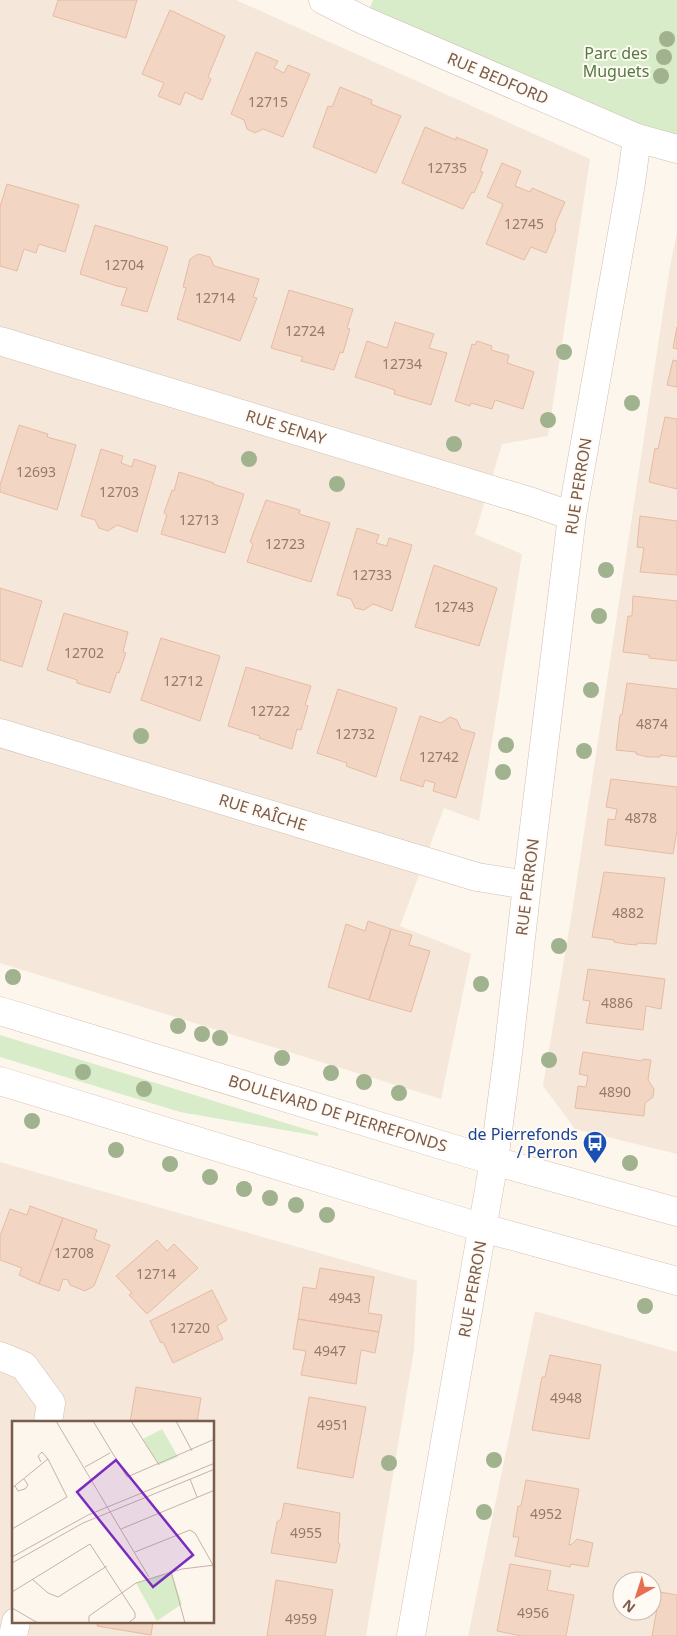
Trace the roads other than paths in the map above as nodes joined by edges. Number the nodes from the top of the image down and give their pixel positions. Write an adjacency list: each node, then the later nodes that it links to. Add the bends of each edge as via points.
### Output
1 (323, 0): 2 (street, RUE BEDFORD)
2 (369, 10): 3 (street, RUE BEDFORD)
3 (637, 138): 4 (street, RUE BEDFORD); 6 (street, RUE PERRON)
4 (677, 149)
5 (0, 340): 6 (street, RUE SENAY)
6 (572, 516): 8 (street, RUE PERRON)
7 (0, 733): 8 (street, RUE RAÎCHE, via 477,877)
8 (526, 885): 11 (street, RUE PERRON)
9 (0, 1011): 11 (street, BOULEVARD DE PIERREFONDS)
10 (0, 1080): 13 (street)
11 (494, 1161): 12 (street, BOULEVARD DE PIERREFONDS); 13 (street, RUE PERRON)
12 (677, 1212)
13 (483, 1228): 14 (street); 17 (street, RUE PERRON)
14 (677, 1281)
15 (0, 1356): 16 (street, via 24,1366 51,1403)
16 (48, 1421)
17 (411, 1636)

